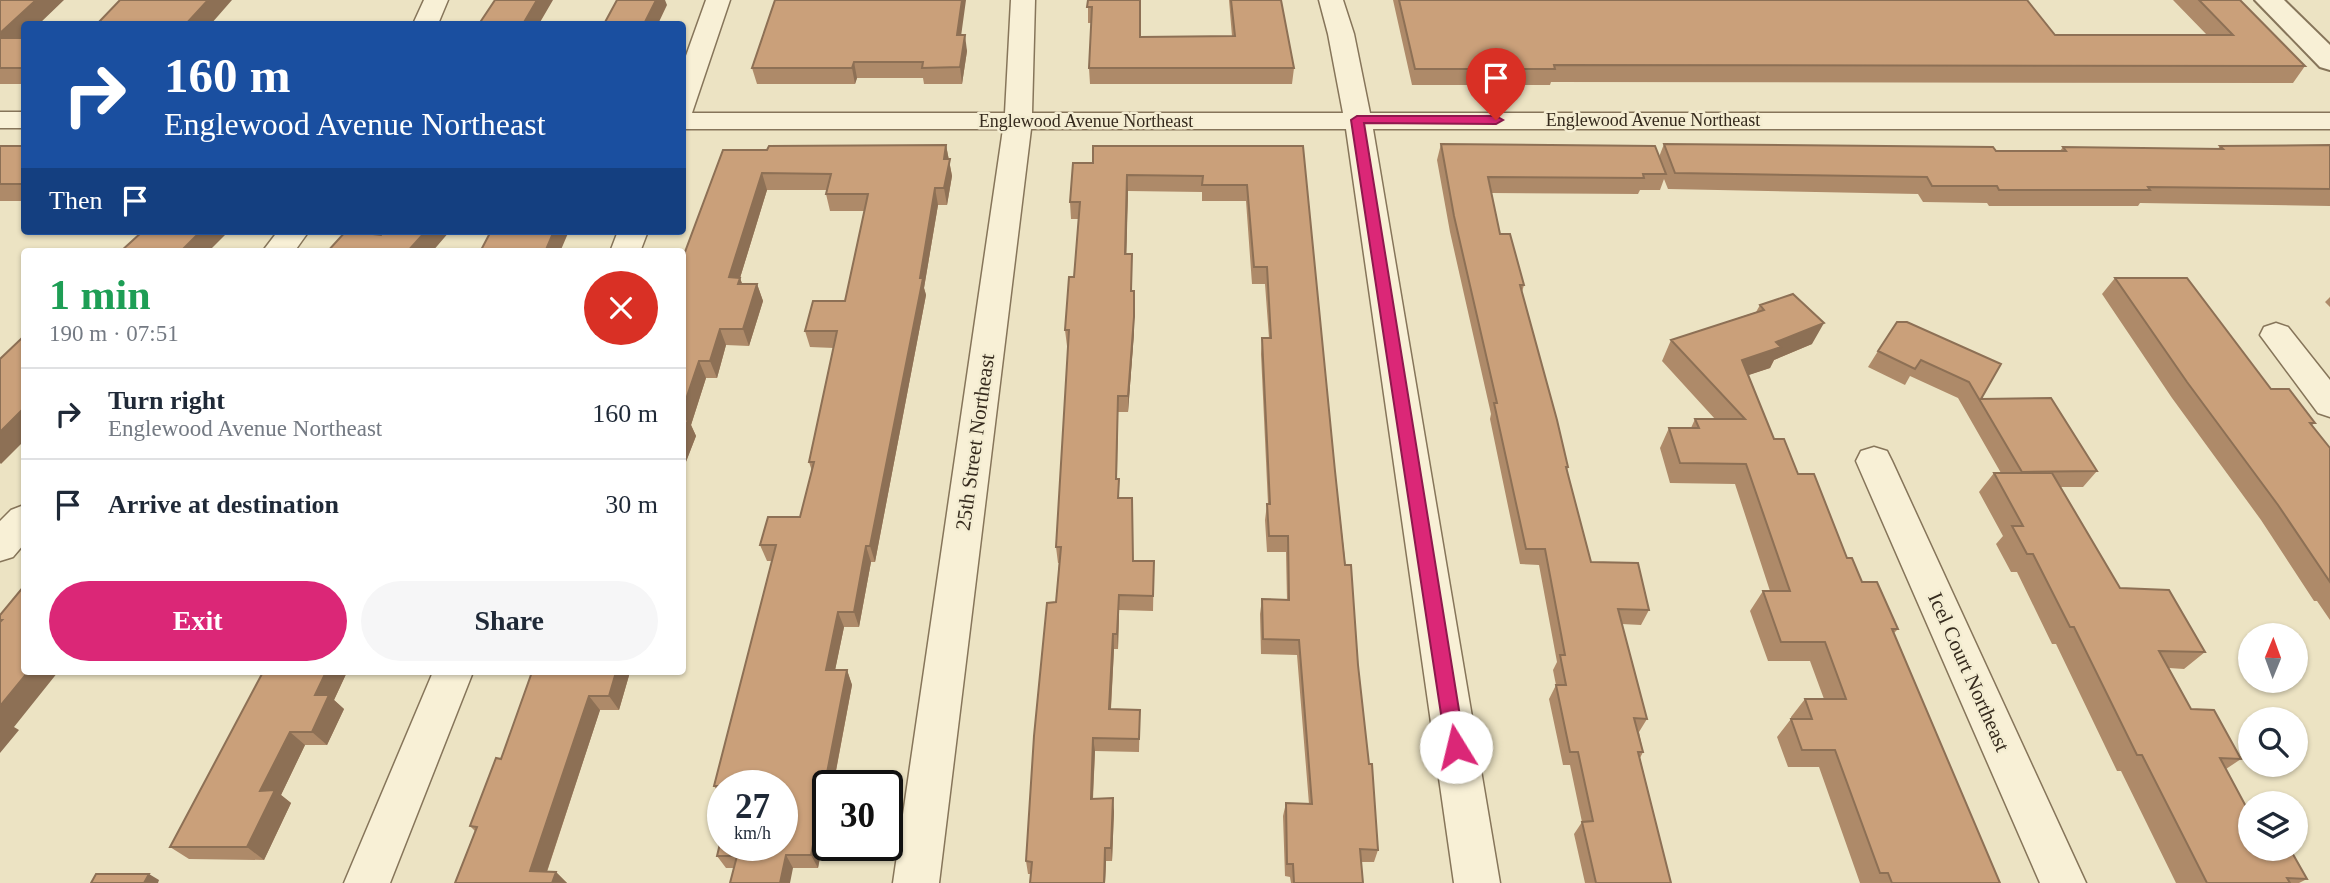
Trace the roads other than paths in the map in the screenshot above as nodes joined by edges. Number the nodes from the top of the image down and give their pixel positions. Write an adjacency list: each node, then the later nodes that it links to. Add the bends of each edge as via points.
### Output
1 (436, 0): 6 (street)
2 (718, 0): 8 (street)
3 (1023, 0): 14 (street, 25th Street Northeast)
4 (1331, 0): 11 (street)
5 (2269, 0): 7 (street)
6 (427, 21)
7 (2330, 61)
8 (686, 96)
9 (0, 120): 10 (street)
10 (21, 120)
11 (1357, 120): 13 (street, Englewood Avenue Northeast); 14 (street, Englewood Avenue Northeast); 23 (street)
12 (686, 121): 14 (street, Englewood Avenue Northeast)
13 (2330, 121)
14 (1018, 122): 22 (street, 25th Street Northeast)
15 (2276, 335): 16 (street)
16 (2330, 404)
17 (1874, 461): 24 (street, Icel Court Northeast)
18 (21, 523): 19 (street)
19 (0, 546)
20 (452, 675): 21 (street)
21 (367, 883)
22 (916, 883)
23 (1477, 883)
24 (2063, 883)

